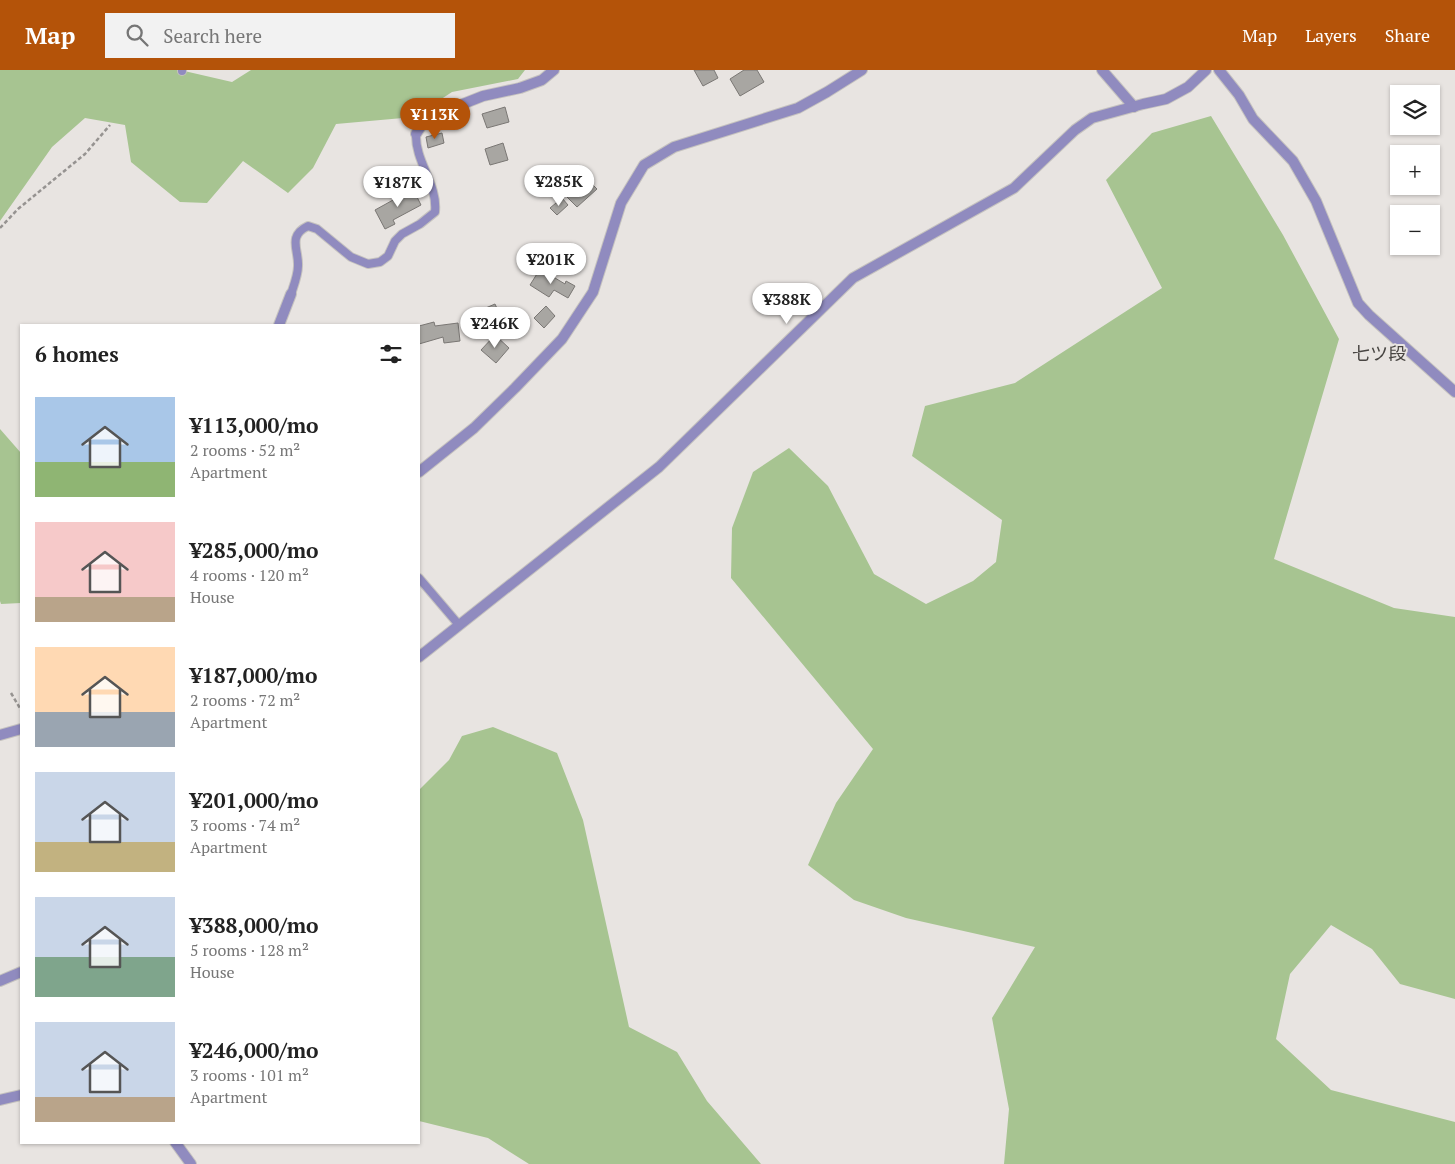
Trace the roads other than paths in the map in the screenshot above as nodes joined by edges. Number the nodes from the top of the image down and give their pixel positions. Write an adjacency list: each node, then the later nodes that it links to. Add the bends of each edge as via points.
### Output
1 (554, 70): 7 (street, via 542,80 483,96 430,117)
2 (862, 70): 11 (street, via 798,108 674,147 644,165 621,203 593,292 562,339 474,428)
3 (1102, 70): 6 (street)
4 (1206, 70): 6 (street, via 1188,87 1166,99)
5 (1219, 70): 10 (street, via 1253,119 1293,160 1316,201 1358,303)
6 (1134, 107): 13 (street, via 1092,118 1014,188 853,278 658,467)
7 (416, 134): 8 (lane, via 415,143 432,186 435,212 402,234 388,256 380,262 368,264 351,257 317,229 308,226 300,230 295,246 298,266)
8 (291, 294): 9 (street)
9 (279, 324)
10 (1455, 392)
11 (420, 471)
12 (420, 579): 13 (lane)
13 (459, 625): 14 (street)
14 (420, 656)
15 (20, 729): 16 (street)
16 (0, 735)
17 (20, 972): 18 (street)
18 (0, 981)
19 (20, 1095): 20 (street)
20 (0, 1100)
21 (177, 1144): 22 (street)
22 (191, 1164)

